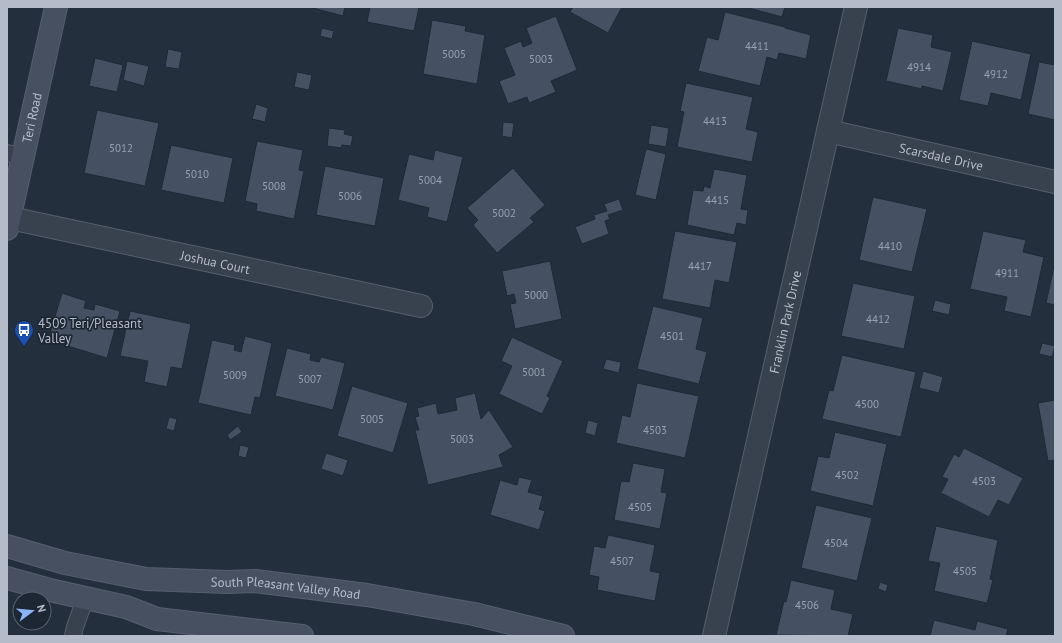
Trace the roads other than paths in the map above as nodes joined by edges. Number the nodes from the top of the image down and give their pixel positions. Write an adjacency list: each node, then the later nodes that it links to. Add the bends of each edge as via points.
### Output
1 (56, 7): 4 (street, Teri Road)
2 (856, 7): 3 (street, Franklin Park Drive)
3 (828, 131): 5 (street, Scarsdale Drive); 14 (street, Franklin Park Drive)
4 (15, 155): 6 (street, Teri Road)
5 (1055, 182)
6 (8, 224): 7 (street, Joshua Court)
7 (421, 306)
8 (7, 546): 13 (street, South Pleasant Valley Road, via 65,563 146,579 255,581 359,594 474,614)
9 (7, 578): 10 (street)
10 (85, 599): 11 (lane); 12 (street, via 126,608 157,619)
11 (73, 636)
12 (302, 636)
13 (563, 636)
14 (714, 636)

